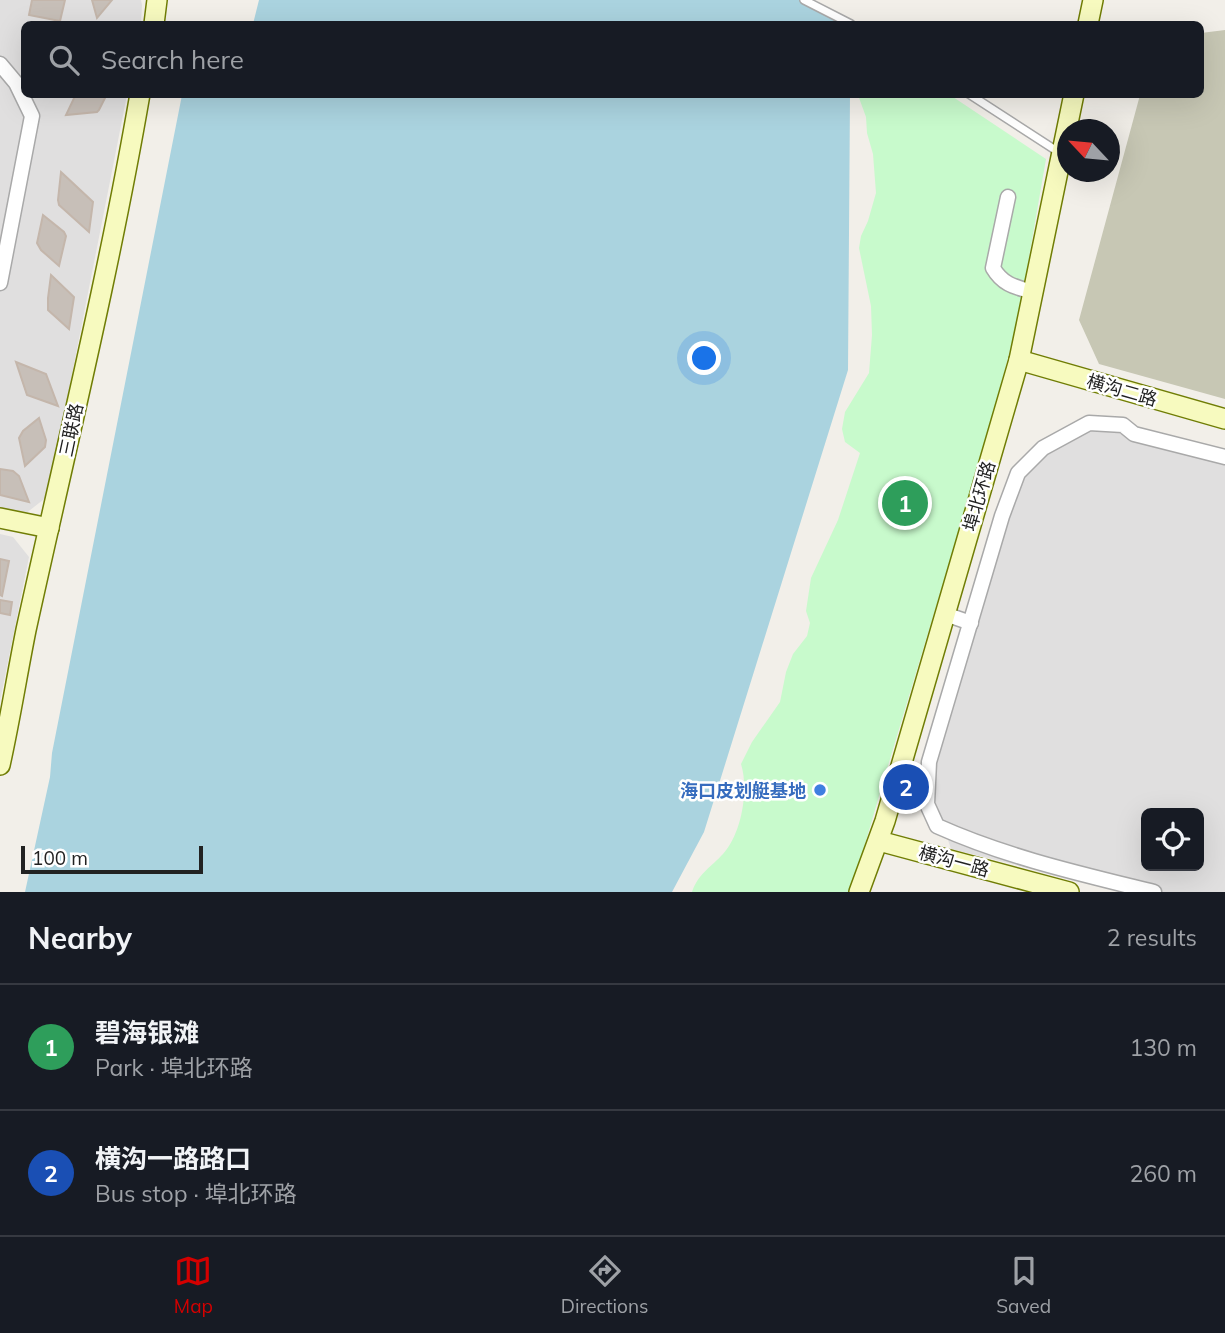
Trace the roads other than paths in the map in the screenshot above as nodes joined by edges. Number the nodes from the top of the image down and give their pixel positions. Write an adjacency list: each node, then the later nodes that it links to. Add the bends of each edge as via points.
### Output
1 (157, 0): 4 (main road)
2 (804, 0): 5 (lane)
3 (1093, 0): 6 (main road)
4 (154, 21)
5 (845, 21)
6 (1089, 21)
7 (0, 64): 8 (street)
8 (21, 93)
9 (23, 98): 17 (street, via 32,116)
10 (139, 98): 23 (main road, 三联路)
11 (975, 98): 14 (lane)
12 (1073, 98): 13 (main road, 埠北环路)
13 (1069, 119)
14 (1057, 150)
15 (1057, 177): 18 (main road, 埠北环路)
16 (1008, 197): 18 (street, via 993,268 1011,286)
17 (0, 283)
18 (1033, 292): 19 (main road, 埠北环路)
19 (1019, 360): 20 (main road, 横沟二路); 24 (main road, 埠北环路)
20 (1225, 419)
21 (1225, 457): 25 (street, via 1134,434 1123,425 1109,423 1089,423 1043,447 1017,473)
22 (0, 518): 23 (main road)
23 (50, 528): 26 (main road, 三联路)
24 (945, 614): 25 (street); 28 (main road, 埠北环路)
25 (971, 622): 31 (street, via 929,762 927,804 937,826 1016,856)
26 (8, 688): 27 (main road, 三联路)
27 (0, 765)
28 (878, 842): 29 (main road, 埠北环路); 30 (main road, 横沟一路)
29 (859, 892)
30 (1069, 892)
31 (1154, 892)

